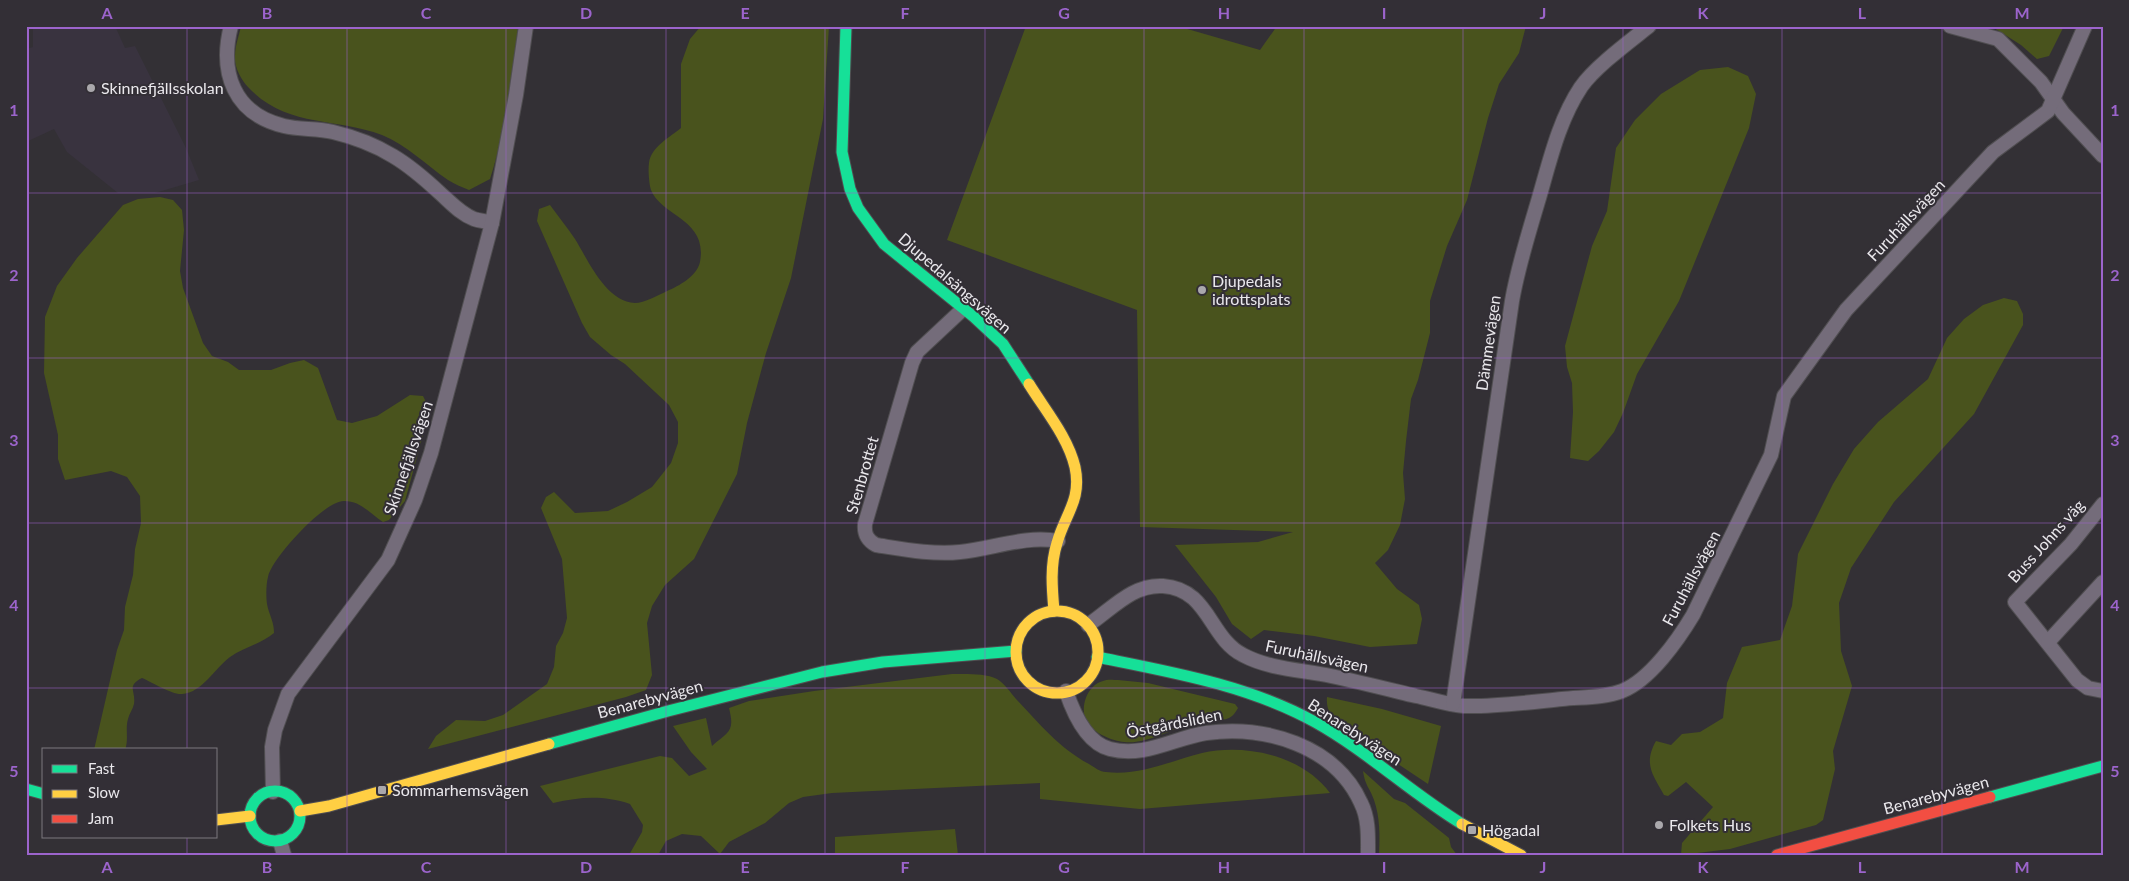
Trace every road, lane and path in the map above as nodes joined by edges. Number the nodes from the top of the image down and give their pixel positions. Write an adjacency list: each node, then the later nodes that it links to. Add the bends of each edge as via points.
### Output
1 (231, 26): 9 (street, via 226,65 237,95 250,110 262,119 285,126 332,132 370,144 411,168 460,211 474,219)
2 (526, 26): 9 (street, Skinnefjällsvägen)
3 (846, 26): 10 (street, Djupedalsängsvägen, via 842,152 850,189 858,208 884,244)
4 (1649, 26): 21 (street, Dämmevägen, via 1615,53 1582,86 1569,108 1557,136 1526,243 1512,301)
5 (1950, 26): 7 (street, via 1998,39)
6 (2085, 26): 7 (street, Furuhällsvägen)
7 (2055, 99): 8 (street, via 2063,113); 21 (street, Furuhällsvägen, via 2048,111 1992,152 1846,310 1784,396 1771,455 1733,535 1679,638 1652,669 1622,691 1608,695 1526,703)
8 (2103, 156)
9 (492, 223): 24 (street, Skinnefjällsvägen, via 455,369 415,500 388,560 288,694 272,747)
10 (963, 309): 12 (street, Djupedalsängsvägen, via 1003,344 1072,456 1078,489); 12 (street, Stenbrottet, via 917,352 912,363 865,524 866,536 876,545 950,553 1024,540)
11 (2103, 504): 16 (street, Buss Johns väg, via 2071,544 2015,602)
12 (1058, 541): 14 (street, Djupedalsängsvägen, via 1052,570)
13 (2103, 582): 16 (street)
14 (1054, 611): 15 (street, via 1076,616); 17 (street, via 1027,623 1019,636)
15 (1088, 625): 18 (street, via 1096,641); 21 (street, Furuhällsvägen, via 1134,592 1162,586 1181,589 1193,596 1241,655 1279,667)
16 (2048, 642): 20 (street, via 2077,680 2088,688)
17 (1016, 651): 19 (street, via 1022,674 1034,685 1049,692); 26 (street, Benarebyvägen, via 883,662 822,672)
18 (1098, 657): 19 (street, via 1086,680); 32 (street, Benarebyvägen, via 1200,678 1302,715 1347,742 1436,808)
19 (1066, 691): 31 (street, Östgårdsliden, via 1082,727 1108,749 1146,750 1232,730 1278,736 1323,757 1337,769 1362,803 1368,828)
20 (2103, 691)
21 (1453, 704)
22 (2103, 766): 33 (street, Benarebyvägen)
23 (26, 789): 25 (street)
24 (273, 792): 26 (street, via 290,796); 27 (street, via 266,793 255,802)
25 (42, 793)
26 (300, 811): 29 (street, via 296,830)
27 (250, 816): 28 (street); 29 (street, via 262,837)
28 (218, 820)
29 (280, 841): 30 (street)
30 (284, 855)
31 (1368, 855)
32 (1521, 855)
33 (1777, 855)

